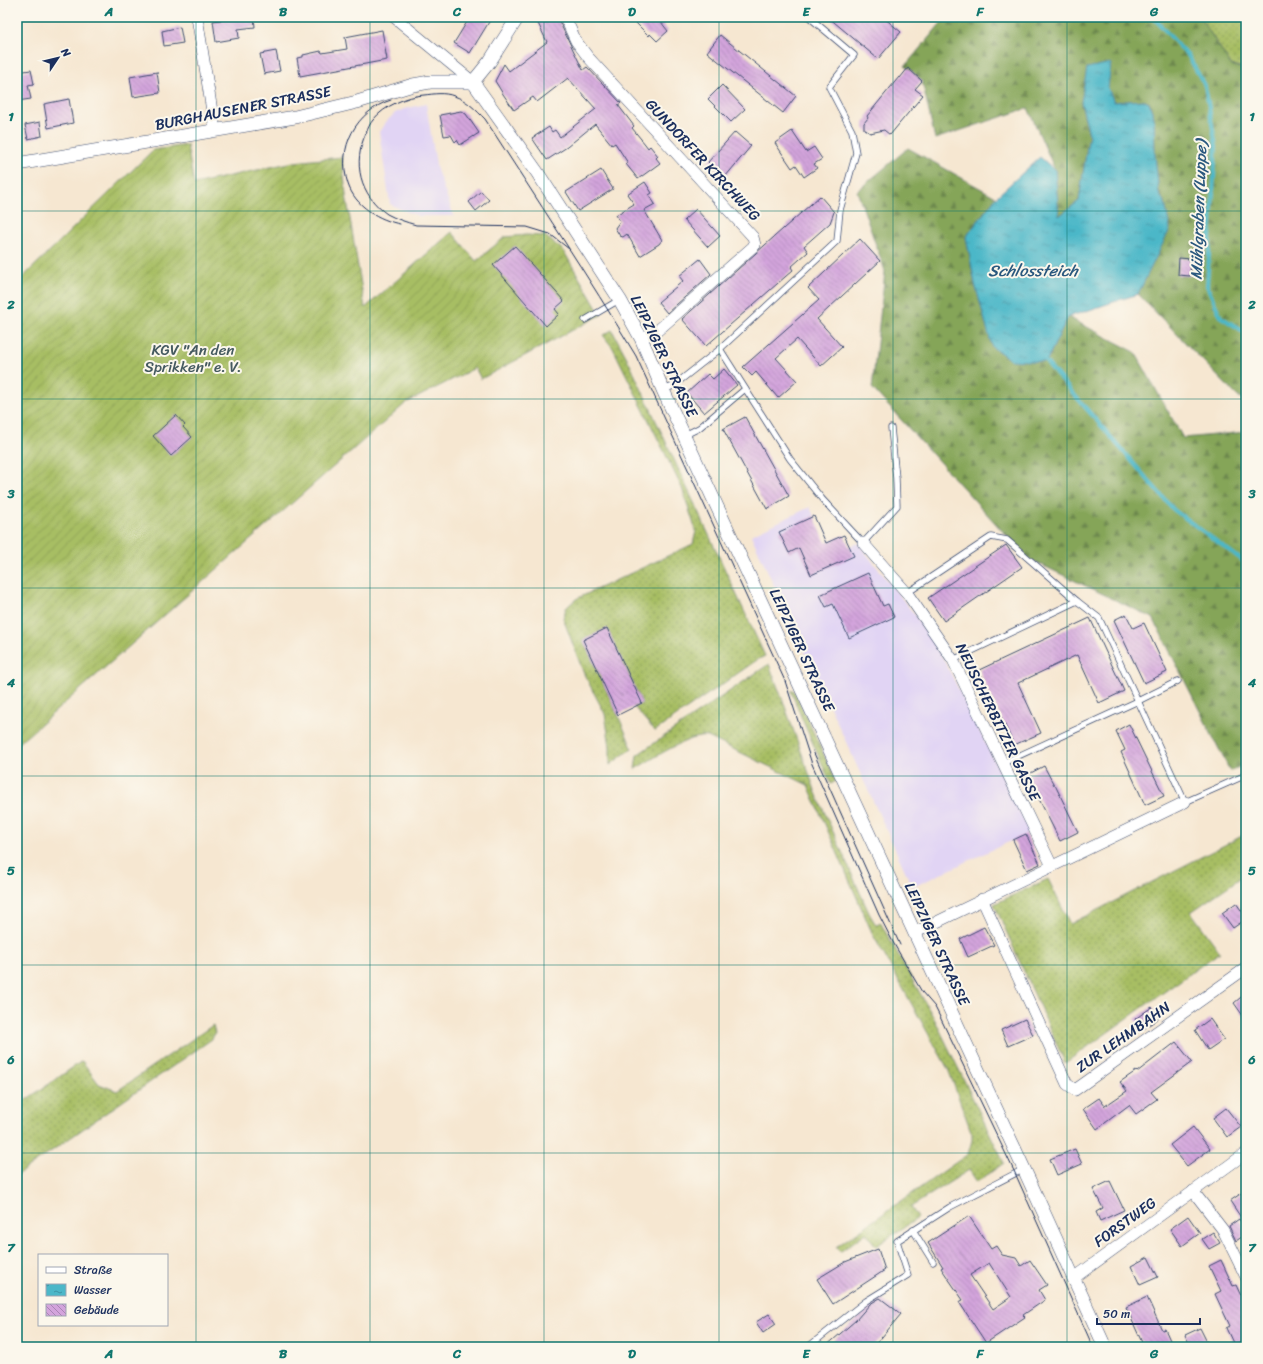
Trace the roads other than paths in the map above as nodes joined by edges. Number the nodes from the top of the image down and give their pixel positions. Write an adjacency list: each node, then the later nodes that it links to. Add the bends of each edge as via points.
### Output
1 (197, 17): 7 (street)
2 (394, 17): 6 (street, LEIPZIGER STRASSE)
3 (518, 17): 6 (street, via 490,61)
4 (565, 17): 11 (street, GUNDORFER KIRCHWEG, via 588,57 753,237 755,245 657,331)
5 (809, 17): 12 (lane, via 854,55 829,87 852,131 856,153 840,210 837,241)
6 (473, 82): 7 (street, BURGHAUSENER STRASSE, via 430,82 295,117); 9 (street, LEIPZIGER STRASSE)
7 (215, 130): 8 (street, BURGHAUSENER STRASSE)
8 (17, 164)
9 (620, 300): 10 (lane); 11 (street, LEIPZIGER STRASSE)
10 (585, 320)
11 (641, 338): 14 (street, LEIPZIGER STRASSE)
12 (720, 348): 13 (lane); 14 (lane, via 673,386)
13 (746, 389): 16 (lane, via 699,428); 17 (lane, via 790,459 822,499)
14 (663, 390): 16 (street, LEIPZIGER STRASSE)
15 (891, 428): 17 (lane, via 897,506)
16 (685, 435): 28 (street, LEIPZIGER STRASSE)
17 (863, 543): 18 (street, NEUSCHERBITZER GASSE)
18 (907, 594): 19 (lane, via 990,537 1007,540); 20 (street, NEUSCHERBITZER GASSE)
19 (1077, 601): 20 (lane); 22 (lane, via 1099,618)
20 (954, 660): 23 (street, NEUSCHERBITZER GASSE)
21 (1178, 681): 22 (lane)
22 (1138, 701): 23 (lane); 25 (lane)
23 (1003, 763): 26 (street, NEUSCHERBITZER GASSE)
24 (1246, 776): 25 (lane)
25 (1185, 802): 26 (street)
26 (1052, 866): 27 (street)
27 (982, 899): 28 (street, via 955,910); 29 (street, ZUR LEHMBAHN, via 1067,1084 1075,1090)
28 (914, 933): 31 (street, LEIPZIGER STRASSE)
29 (1246, 968)
30 (1246, 1153): 32 (street, FORSTWEG)
31 (1024, 1169): 33 (lane, via 950,1207); 36 (street, LEIPZIGER STRASSE)
32 (1193, 1191): 35 (street, via 1223,1230); 36 (street, FORSTWEG)
33 (913, 1230): 34 (lane); 37 (lane, via 897,1241 908,1275 866,1301)
34 (933, 1262)
35 (1246, 1277)
36 (1074, 1278): 38 (street, LEIPZIGER STRASSE)
37 (808, 1347)
38 (1105, 1347)

